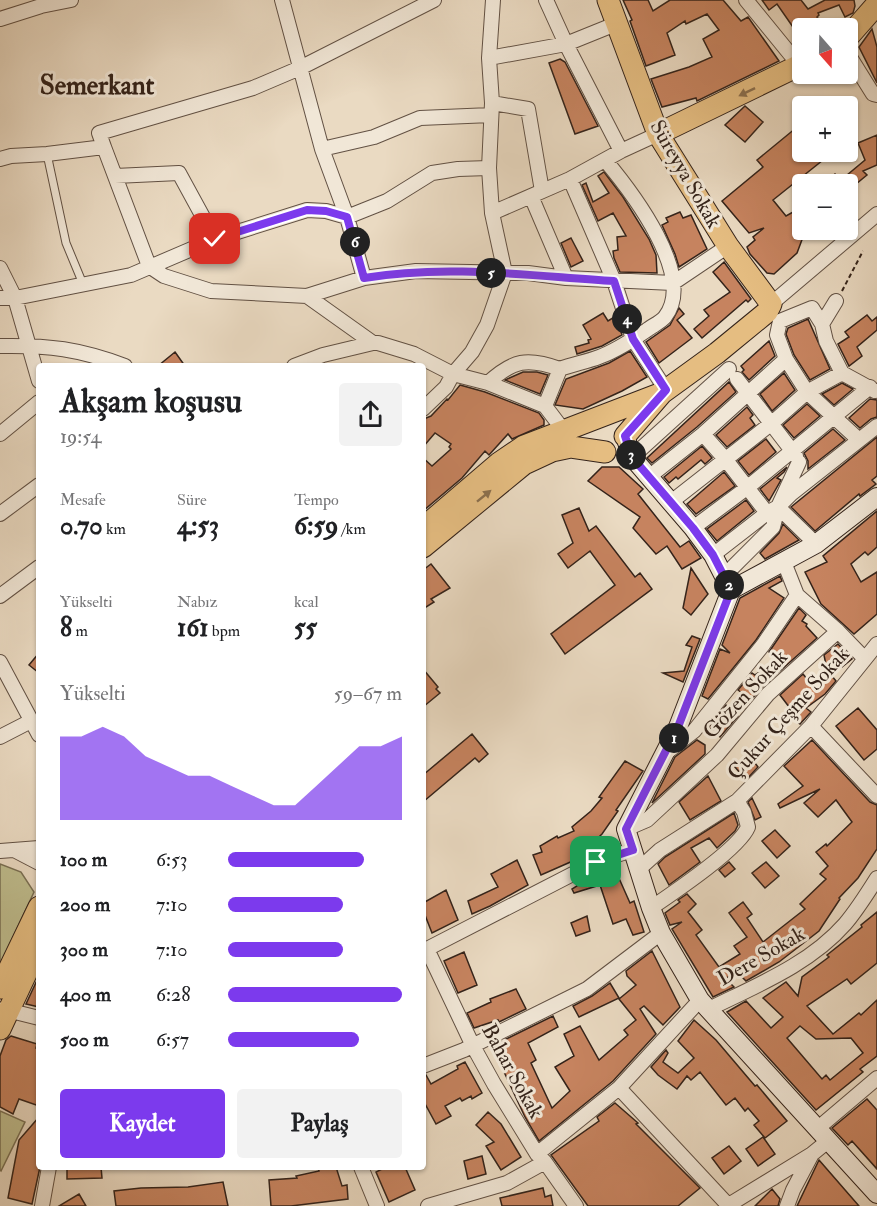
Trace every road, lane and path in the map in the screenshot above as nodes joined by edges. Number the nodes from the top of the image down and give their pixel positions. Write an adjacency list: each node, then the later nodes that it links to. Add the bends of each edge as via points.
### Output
1 (71, 0): 8 (street)
2 (282, 0): 16 (street)
3 (434, 0): 16 (street)
4 (493, 0): 15 (street)
5 (546, 0): 13 (street)
6 (608, 0): 11 (main road, Süreyya Sokak)
7 (746, 0): 14 (street)
8 (39, 3): 10 (street)
9 (872, 5): 12 (main road)
10 (0, 20)
11 (618, 23): 13 (street); 21 (main road, Süreyya Sokak)
12 (858, 24)
13 (566, 44): 15 (street); 24 (street)
14 (792, 54)
15 (489, 58): 20 (street)
16 (300, 68): 22 (street, via 253,88 99,133); 23 (street)
17 (792, 68): 21 (main road, one-way to 21)
18 (858, 70): 19 (street)
19 (877, 95)
20 (492, 109): 23 (street, via 420,118 374,137); 28 (street); 31 (street, via 528,109)
21 (658, 134): 24 (street); 36 (main road, Süreyya Sokak)
22 (104, 147): 25 (street); 29 (street)
23 (322, 149): 34 (street)
24 (621, 151): 27 (street)
25 (47, 154): 26 (street); 45 (lane, via 66,243)
26 (0, 159)
27 (605, 160): 30 (street); 44 (street, via 652,223)
28 (489, 168): 32 (street); 34 (street, via 432,173 387,201)
29 (115, 176): 35 (street, via 180,173); 38 (street)
30 (570, 179): 31 (street); 43 (street)
31 (537, 193): 32 (street); 42 (street)
32 (492, 213): 40 (street)
33 (877, 214): 50 (street)
34 (347, 217): 35 (street, via 307,210); 41 (street)
35 (215, 239): 38 (street)
36 (728, 246): 44 (street); 50 (main road, Süreyya Sokak)
37 (863, 251): 49 (path)
38 (149, 266): 45 (street, via 131,275); 46 (street, via 164,276 211,291)
39 (0, 268): 48 (street)
40 (505, 273): 41 (street, via 416,271); 42 (street); 63 (street, via 487,325)
41 (364, 278): 46 (street)
42 (566, 278): 43 (street)
43 (614, 281): 44 (street); 53 (street)
44 (673, 282): 53 (street, via 674,301 664,318)
45 (83, 284): 48 (street)
46 (307, 296): 54 (street)
47 (0, 298): 48 (street)
48 (15, 298): 51 (street); 56 (street)
49 (836, 301): 52 (street)
50 (771, 304): 66 (main road, via 767,312 726,346)
51 (0, 309)
52 (822, 324): 57 (street, via 812,308 780,321 777,335); 62 (street)
53 (633, 339): 60 (street, via 599,357); 66 (street)
54 (373, 343): 59 (street); 63 (street, via 414,354)
55 (0, 346): 56 (street)
56 (27, 346): 58 (street, via 79,351); 61 (street)
57 (786, 359): 67 (street); 68 (street)
58 (105, 363)
59 (302, 363)
60 (560, 369): 64 (street, via 540,362 518,362); 71 (street)
61 (36, 372)
62 (842, 373): 65 (street); 68 (street)
63 (453, 374): 64 (street); 70 (street, via 446,387)
64 (488, 383): 71 (street)
65 (873, 389): 73 (street)
66 (664, 391): 72 (main road); 79 (main road)
67 (748, 392): 74 (street); 78 (street); 83 (street, via 733,374)
68 (807, 392): 73 (street); 74 (street)
69 (36, 404): 77 (street)
70 (426, 406)
71 (544, 406): 76 (street)
72 (600, 416): 76 (main road); 79 (main road, via 616,417); 82 (main road, via 590,424 588,437 594,448)
73 (834, 417): 80 (street); 81 (street)
74 (772, 423): 81 (street); 84 (street)
75 (877, 426): 80 (street)
76 (564, 431): 94 (main road, via 524,446 499,463)
77 (0, 434)
78 (703, 434): 84 (street); 86 (street)
79 (625, 436): 82 (main road, via 616,449); 83 (main road)
80 (858, 439): 87 (street)
81 (792, 449): 85 (street); 89 (street)
82 (605, 452): 83 (main road); 97 (main road, one-way to 82, via 524,464 571,447)
83 (632, 457): 86 (main road)
84 (726, 459): 89 (street); 91 (street)
85 (799, 462): 87 (street); 92 (street)
86 (650, 476): 91 (main road)
87 (811, 479): 92 (street)
88 (36, 487): 93 (street)
89 (748, 487): 92 (street); 95 (street)
90 (877, 497): 96 (main road)
91 (671, 502): 95 (main road)
92 (773, 510): 96 (street); 98 (street); 101 (street, via 773,527)
93 (0, 514)
94 (426, 525)
95 (693, 528): 98 (main road)
96 (816, 544): 99 (main road)
97 (426, 545)
98 (713, 555): 101 (main road)
99 (784, 561): 101 (main road); 102 (street)
100 (36, 569): 103 (street)
101 (728, 583): 112 (main road)
102 (797, 595): 104 (street); 112 (street, via 763,645 694,730)
103 (0, 596)
104 (838, 631): 106 (street); 115 (street, Gözen Sokak, via 768,694 717,754 648,820)
105 (877, 644): 106 (street, Çukur Çeşme Sokak)
106 (865, 659): 109 (street, Çukur Çeşme Sokak)
107 (0, 662): 108 (street)
108 (31, 721): 110 (street); 111 (street)
109 (811, 726): 113 (street); 114 (street, Çukur Çeşme Sokak)
110 (36, 730)
111 (0, 737)
112 (666, 753): 115 (main road)
113 (877, 796)
114 (737, 801): 121 (street, Çukur Çeşme Sokak, via 660,850); 123 (street, via 748,827 741,840)
115 (626, 829): 117 (main road)
116 (36, 848): 119 (street)
117 (633, 850): 121 (main road); 126 (street, via 596,862)
118 (0, 851): 119 (street)
119 (16, 851): 120 (street)
120 (36, 861)
121 (639, 869): 123 (main road)
122 (877, 878): 130 (street, Dere Sokak, via 859,907 828,941 789,968)
123 (651, 908): 125 (main road)
124 (36, 913): 129 (main road)
125 (661, 933): 130 (main road); 134 (street, via 587,989)
126 (426, 949)
127 (36, 952): 131 (main road)
128 (426, 952): 134 (street, Bahar Sokak)
129 (0, 988)
130 (704, 1005): 137 (street); 138 (main road)
131 (5, 1009): 132 (street); 133 (main road)
132 (36, 1017)
133 (0, 1029)
134 (473, 1046): 135 (street); 140 (street, Bahar Sokak)
135 (426, 1064)
136 (877, 1078): 138 (street)
137 (619, 1088): 140 (street); 151 (street)
138 (822, 1135): 139 (street); 146 (main road)
139 (812, 1154): 143 (street); 144 (street)
140 (541, 1158): 149 (street, via 507,1183); 150 (street, Bahar Sokak)
141 (48, 1170): 147 (street)
142 (362, 1170): 148 (street)
143 (777, 1176): 144 (street); 145 (street)
144 (797, 1183): 153 (street)
145 (752, 1191): 151 (street); 152 (street)
146 (877, 1194)
147 (42, 1206)
148 (377, 1206)
149 (428, 1206)
150 (576, 1206)
151 (728, 1206)
152 (744, 1206)
153 (788, 1206)

